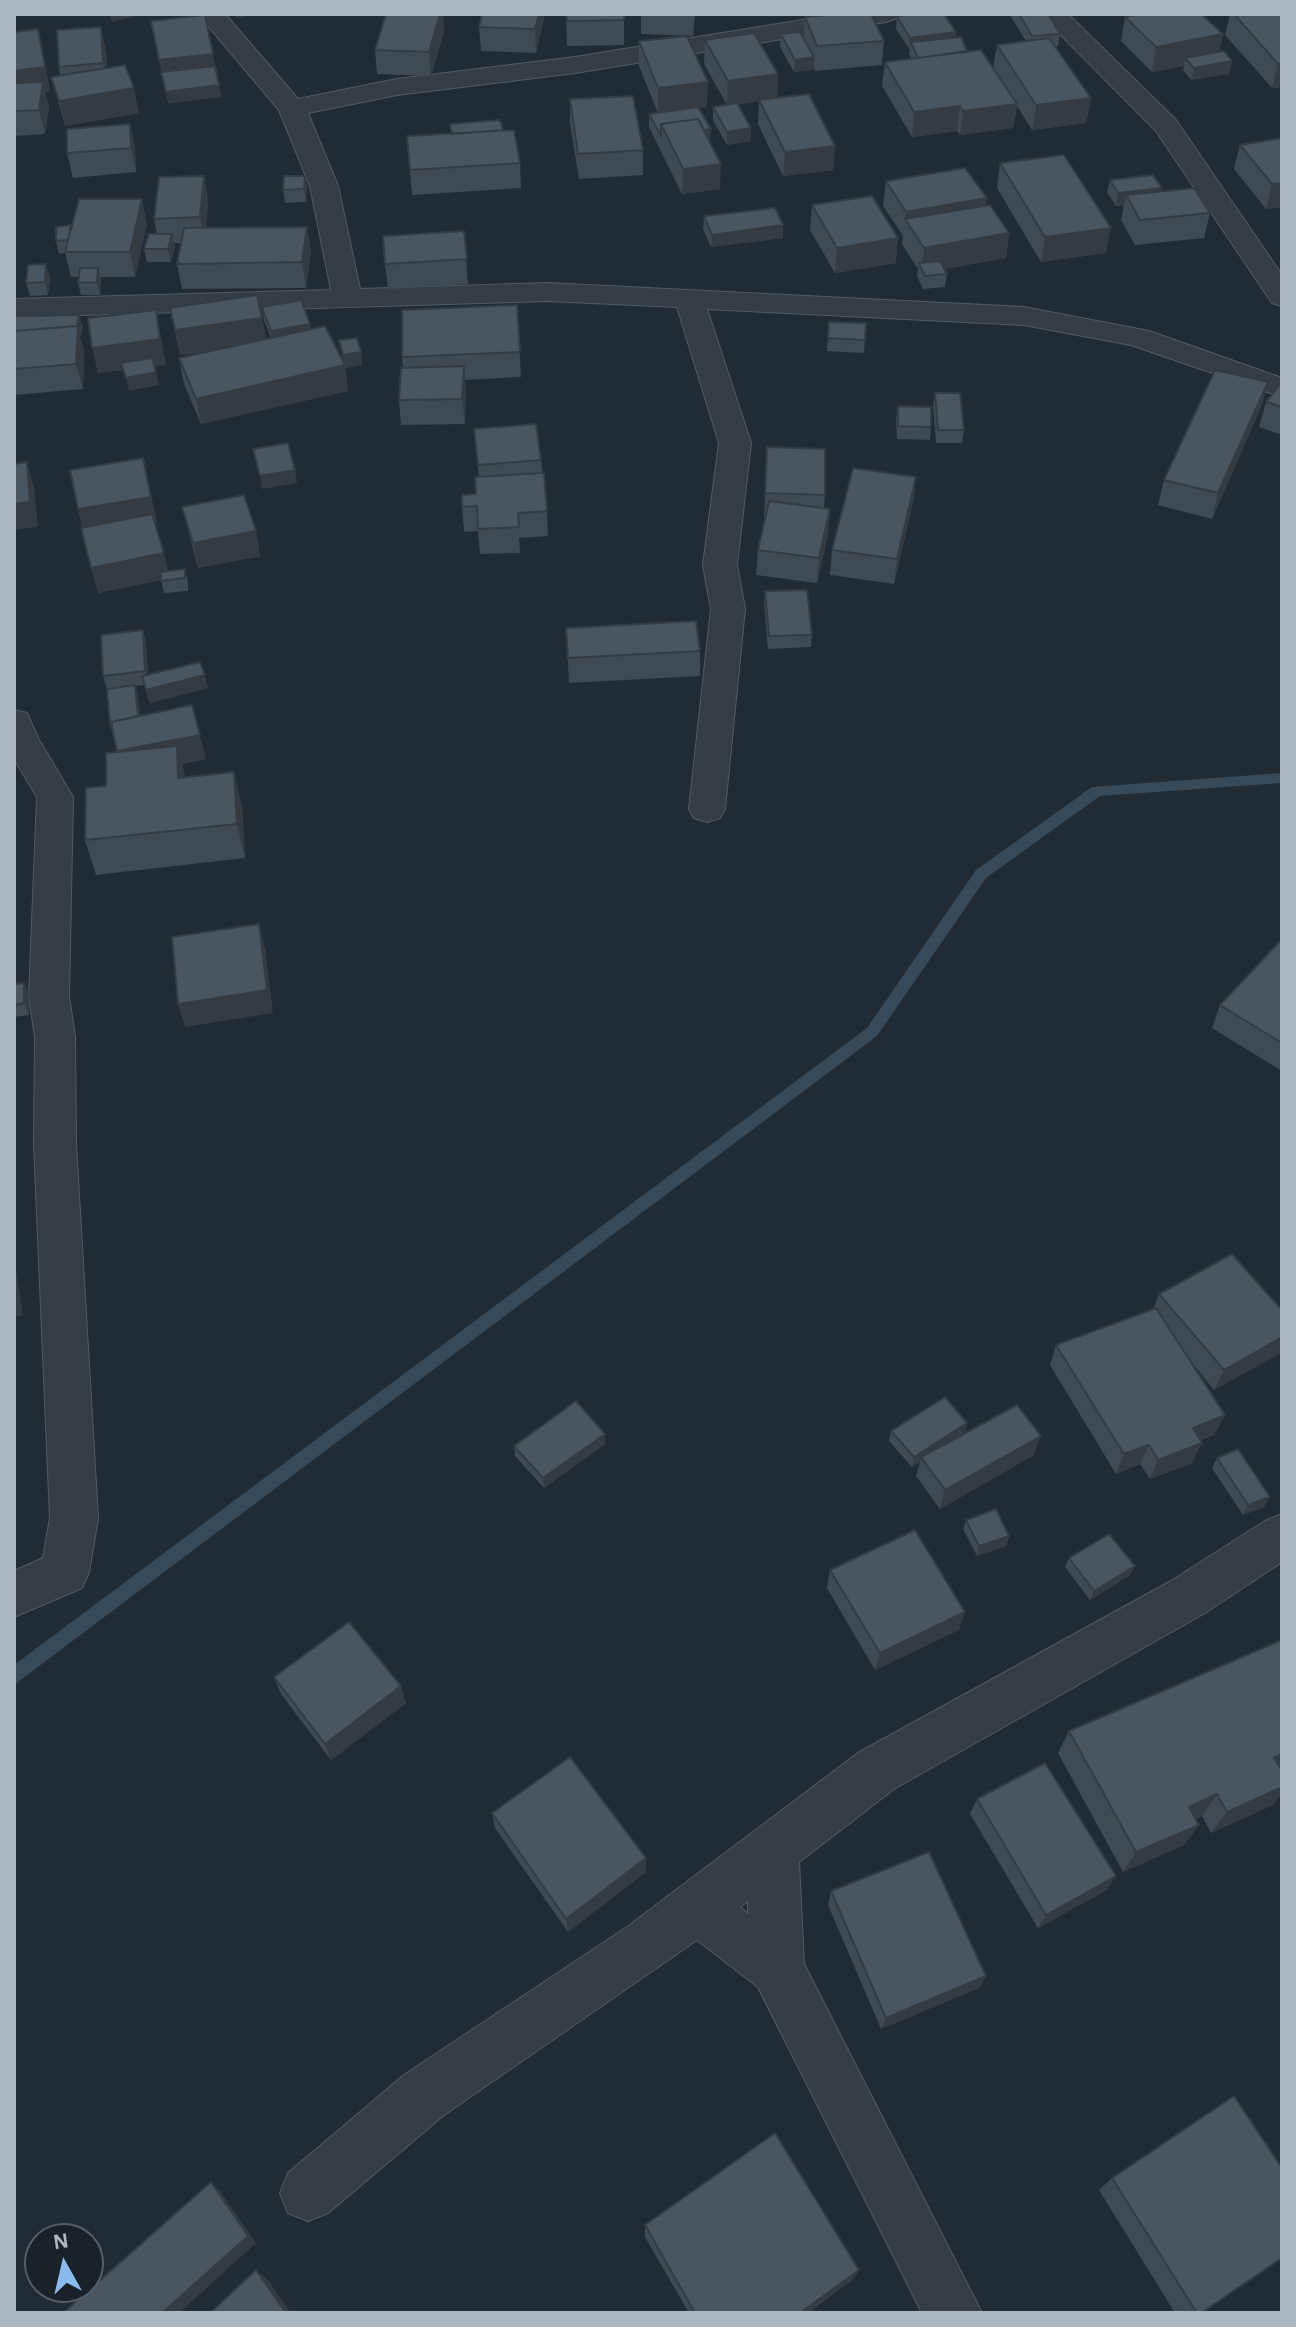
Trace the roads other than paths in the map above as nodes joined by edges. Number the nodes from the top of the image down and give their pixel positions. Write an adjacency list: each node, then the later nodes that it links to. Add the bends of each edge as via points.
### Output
1 (211, 14): 4 (street)
2 (886, 14): 4 (street, via 575,65 397,87)
3 (1053, 14): 5 (street, via 1166,126)
4 (292, 108): 6 (street, via 324,186)
5 (1282, 297)
6 (347, 298): 7 (street, via 548,292); 8 (street)
7 (689, 298): 9 (street, via 1024,316 1138,337); 11 (street, via 735,443 720,565 728,609)
8 (14, 308)
9 (1282, 388)
10 (14, 722): 13 (street, via 55,797 49,996 55,1037 56,1176 74,1518 65,1572)
11 (707, 809)
12 (1282, 1536): 14 (street, via 1188,1597 876,1771)
13 (14, 1594)
14 (772, 1850): 15 (street); 16 (street)
15 (696, 1907): 16 (street); 17 (street, via 424,2095)
16 (777, 1968): 18 (street)
17 (308, 2193)
18 (953, 2313)

